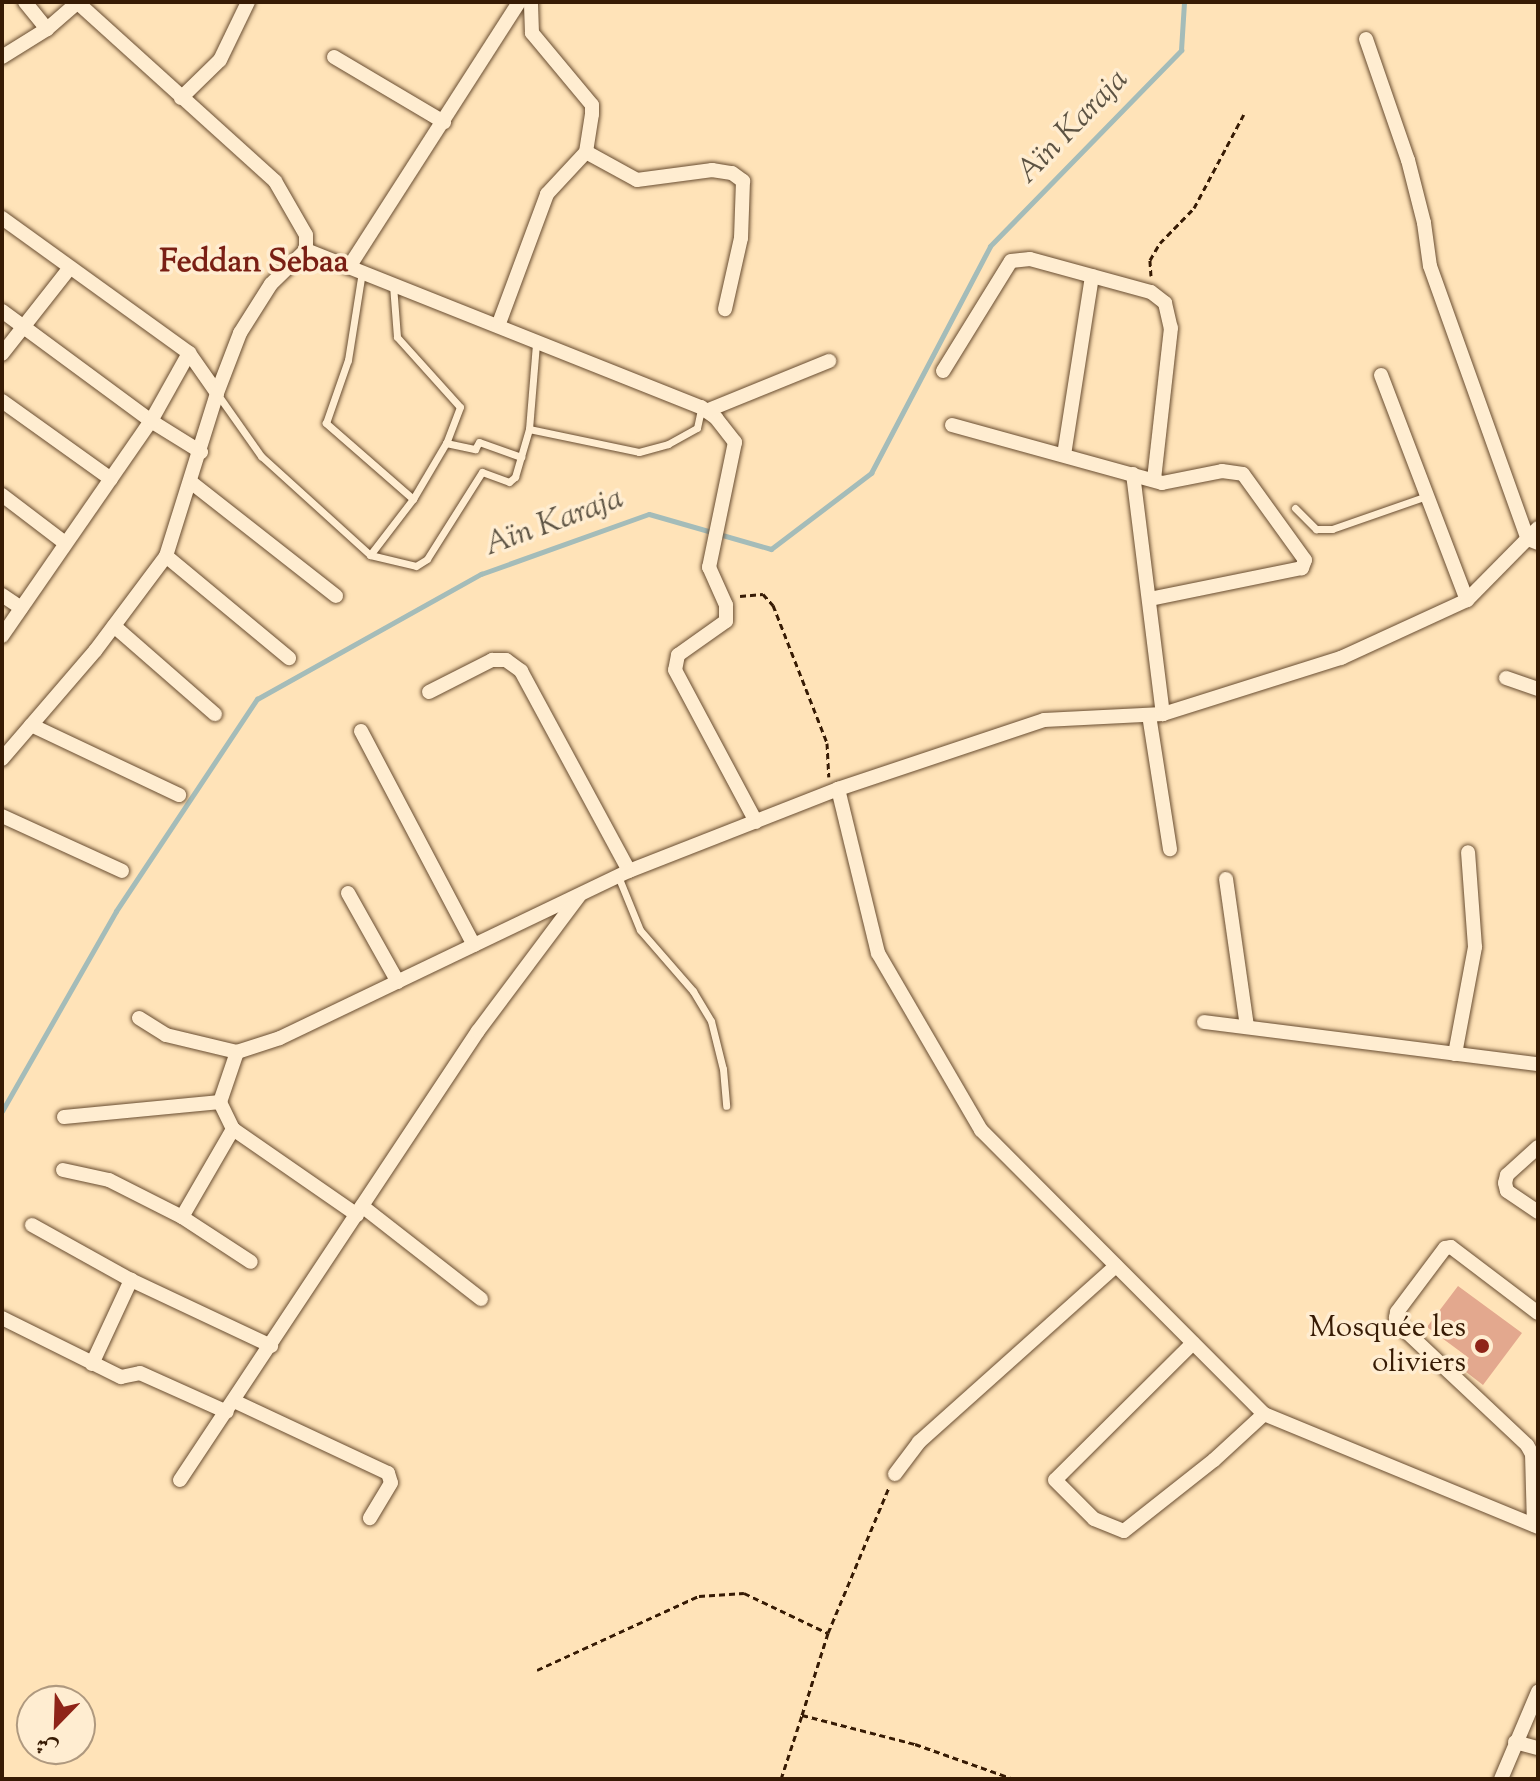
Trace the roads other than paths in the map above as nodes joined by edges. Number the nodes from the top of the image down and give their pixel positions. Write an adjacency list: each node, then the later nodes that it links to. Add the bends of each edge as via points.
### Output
1 (25, 2): 6 (street)
2 (77, 2): 6 (street); 10 (street)
3 (248, 2): 10 (street, via 220,60)
4 (519, 2): 11 (street)
5 (531, 2): 12 (street, via 532,33 592,105)
6 (47, 29): 8 (street)
7 (1366, 39): 47 (street, via 1408,160 1430,266)
8 (2, 57)
9 (334, 57): 11 (street)
10 (181, 98): 14 (street, via 275,181 301,223)
11 (444, 122): 16 (street)
12 (586, 152): 19 (street, via 637,180 712,170 743,181 741,238); 22 (street, via 547,194)
13 (2, 218): 15 (street)
14 (306, 250): 16 (street); 29 (street, via 254,308)
15 (69, 269): 21 (street); 24 (street)
16 (355, 269): 18 (street); 45 (lane, via 348,360 326,423)
17 (1092, 276): 27 (street, via 1030,259 1011,261); 37 (street); 41 (street, via 1151,292 1165,303 1171,328)
18 (393, 282): 22 (street); 35 (lane, via 397,337 460,407)
19 (725, 309)
20 (2, 311): 21 (street)
21 (22, 326): 25 (street); 32 (street)
22 (498, 326): 23 (street)
23 (536, 343): 31 (street); 34 (lane)
24 (189, 353): 29 (street); 32 (street)
25 (2, 354)
26 (829, 361): 31 (street)
27 (943, 371)
28 (1381, 375): 44 (street)
29 (217, 393): 36 (street); 49 (lane, via 261,456)
30 (2, 401): 40 (street)
31 (703, 409): 34 (lane, via 697,428 639,452); 70 (street, via 735,442 709,567 723,597 726,621 678,655 675,670)
32 (151, 421): 36 (street); 40 (street)
33 (952, 425): 37 (street)
34 (529, 429): 38 (lane)
35 (446, 443): 38 (lane, via 475,449 479,442); 45 (lane)
36 (201, 452): 42 (street)
37 (1064, 455): 39 (street)
38 (521, 457): 49 (lane, via 509,482 482,472 427,559 416,566)
39 (1133, 474): 41 (street); 53 (street)
40 (111, 479): 48 (street)
41 (1154, 480): 53 (street, via 1162,483 1222,471 1243,474 1305,560 1302,568)
42 (192, 483): 50 (street); 52 (street)
43 (2, 495): 48 (street)
44 (1427, 496): 46 (lane, via 1332,529 1316,529); 54 (street)
45 (413, 499): 49 (lane)
46 (1295, 508)
47 (1535, 536): 54 (street)
48 (65, 543): 55 (street)
49 (370, 555)
50 (166, 556): 56 (street); 58 (street)
51 (2, 595): 55 (street)
52 (336, 596)
53 (1149, 599): 63 (street)
54 (1467, 600): 63 (street, via 1341,658)
55 (21, 608): 57 (street)
56 (114, 626): 62 (street); 64 (street)
57 (2, 636)
58 (289, 658)
59 (1506, 678): 60 (street)
60 (1538, 689)
61 (429, 692): 74 (street, via 492,660 506,660 521,671)
62 (215, 714)
63 (1156, 714): 67 (street, via 1044,720); 71 (street)
64 (31, 725): 66 (street); 68 (street)
65 (361, 731): 78 (street)
66 (2, 759)
67 (834, 791): 70 (street); 97 (street, via 878,953 981,1130)
68 (179, 795)
69 (2, 816): 73 (street)
70 (756, 822): 74 (street)
71 (1170, 849)
72 (1468, 852): 84 (street, via 1475,947)
73 (122, 871)
74 (624, 874): 77 (street); 87 (lane, via 628,909 640,930 693,991 711,1021)
75 (1226, 879): 82 (street)
76 (348, 893): 79 (street)
77 (580, 894): 78 (street); 92 (street, via 478,1031)
78 (474, 945): 79 (street)
79 (398, 982): 83 (street, via 280,1038)
80 (139, 1018): 83 (street, via 166,1035)
81 (1204, 1022): 82 (street)
82 (1247, 1027): 84 (street)
83 (237, 1052): 86 (street)
84 (1455, 1054): 85 (street)
85 (1538, 1064)
86 (220, 1102): 88 (street); 89 (street)
87 (726, 1106)
88 (64, 1117)
89 (233, 1129): 92 (street); 94 (street)
90 (1538, 1147): 93 (street, via 1505,1183 1507,1191)
91 (63, 1170): 94 (street, via 109,1180)
92 (360, 1210): 99 (street); 103 (street)
93 (1538, 1212)
94 (182, 1217): 96 (street)
95 (32, 1225): 98 (street)
96 (251, 1262)
97 (1116, 1266): 102 (street); 107 (street, via 919,1442)
98 (131, 1280): 103 (street); 104 (street)
99 (481, 1299)
100 (1538, 1313): 110 (street, via 1451,1247 1445,1248 1396,1318 1527,1445)
101 (2, 1318): 104 (street)
102 (1193, 1343): 106 (street); 106 (street, via 1055,1480 1094,1519 1124,1531)
103 (271, 1346): 105 (street)
104 (92, 1364): 105 (street, via 121,1377 140,1373)
105 (230, 1407): 108 (street); 109 (street, via 388,1473 391,1483)
106 (1264, 1414): 110 (street)
107 (895, 1474)
108 (180, 1480)
109 (370, 1518)
110 (1536, 1526)
111 (1538, 1692): 112 (street)
112 (1515, 1742): 113 (street); 114 (street)
113 (1538, 1748)
114 (1501, 1779)

